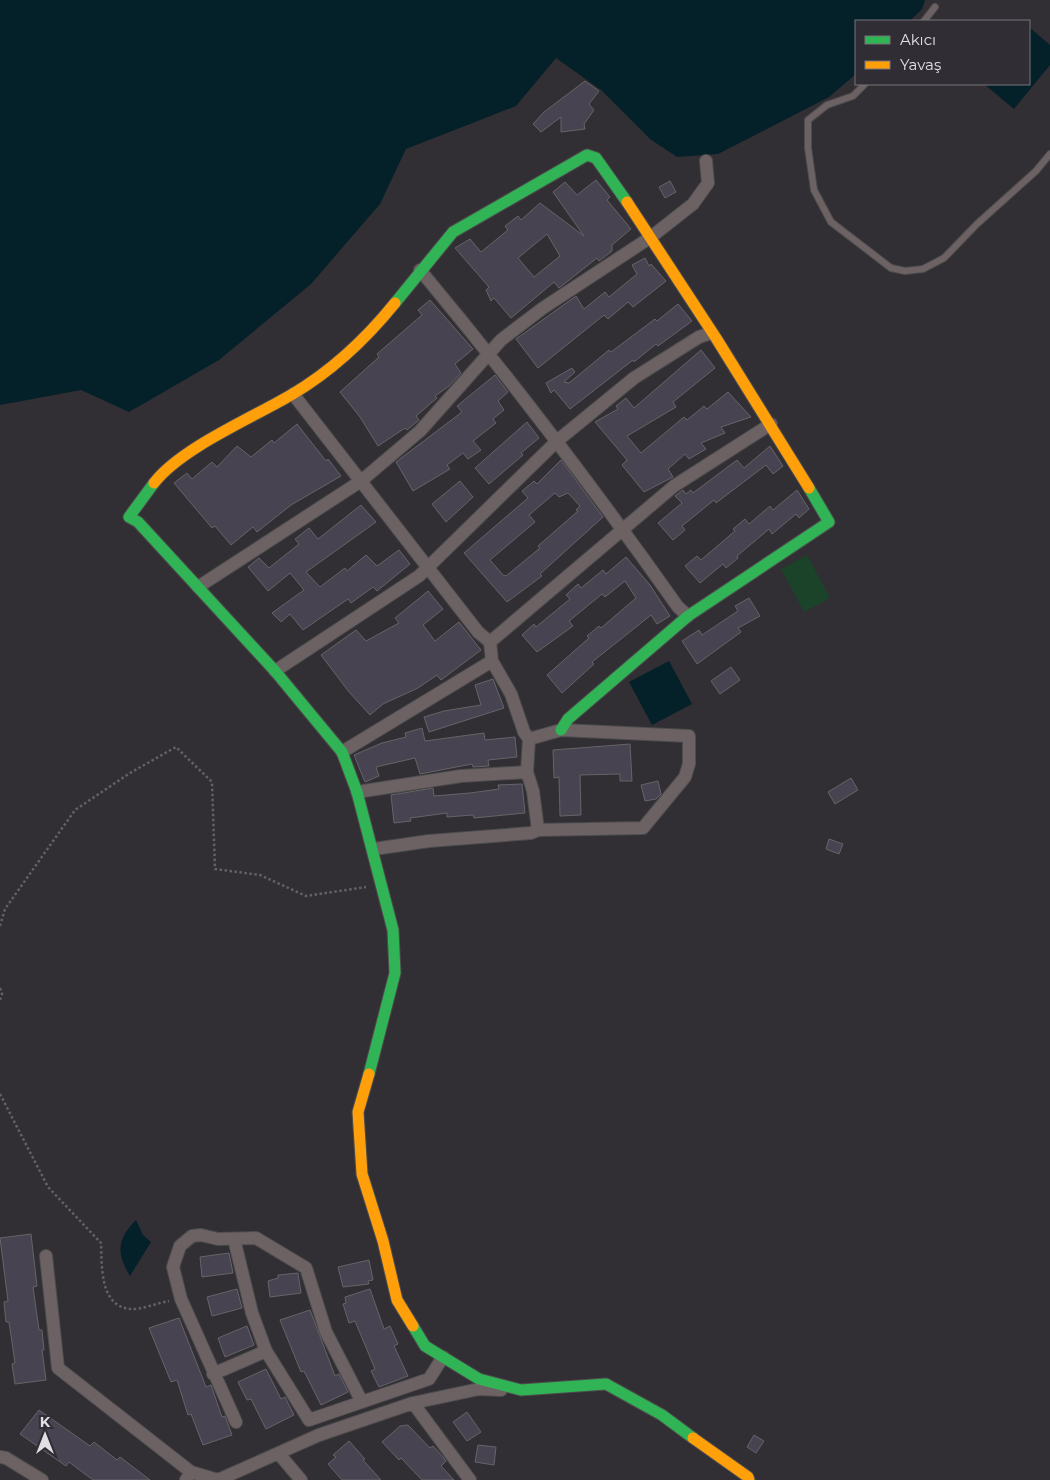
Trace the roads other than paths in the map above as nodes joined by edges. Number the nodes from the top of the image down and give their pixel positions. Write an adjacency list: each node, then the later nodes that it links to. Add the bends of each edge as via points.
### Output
1 (935, 7): 2 (lane)
2 (925, 20)
3 (864, 85): 4 (lane, via 853,96 827,106 808,120 814,190 831,222 892,268 923,270 944,258)
4 (1050, 154)
5 (706, 161): 6 (street, via 708,183 693,204)
6 (650, 237): 7 (street, via 596,158 587,155 454,232); 8 (street); 9 (street, via 543,308 501,340)
7 (420, 270): 9 (street); 10 (street, via 376,327 342,361)
8 (711, 333): 11 (street); 12 (street, via 634,378)
9 (490, 354): 12 (street); 13 (street, via 420,431)
10 (293, 394): 13 (street); 16 (street, via 181,458 159,477 129,517 138,522)
11 (771, 424): 14 (street, via 674,486); 17 (street, via 829,522)
12 (557, 441): 14 (street); 15 (street)
13 (360, 481): 15 (street); 16 (street)
14 (622, 528): 17 (street, via 678,607); 18 (street)
15 (427, 567): 18 (street, via 478,632); 20 (street, via 419,576)
16 (198, 587): 20 (street)
17 (688, 616): 21 (street, via 568,719)
18 (490, 642): 19 (street)
19 (492, 661): 22 (street, via 512,694 524,732); 23 (street)
20 (275, 671): 23 (street)
21 (561, 730): 22 (street); 26 (street, via 688,736 690,764 685,777 643,828)
22 (530, 739): 24 (street)
23 (342, 752): 25 (street)
24 (527, 772): 25 (street, via 461,776); 26 (street)
25 (357, 792): 27 (street, via 369,842)
26 (538, 830): 27 (street)
27 (374, 849): 31 (street, via 393,930 395,972 358,1112 362,1174 397,1300 425,1346)
28 (234, 1239): 30 (street, via 252,1313); 32 (street, via 202,1235 185,1240 173,1267 181,1298); 34 (street, via 256,1238 306,1268 326,1332)
29 (46, 1256): 39 (street, via 58,1368)
30 (266, 1351): 32 (street); 34 (street, via 310,1420)
31 (443, 1357): 33 (street, via 479,1379); 34 (street, via 429,1379)
32 (213, 1374): 36 (street)
33 (521, 1390): 35 (street, via 480,1389); 44 (street, via 606,1384 662,1415)
34 (362, 1402)
35 (413, 1403): 37 (street, via 319,1435); 43 (street)
36 (236, 1422)
37 (278, 1454): 41 (street); 42 (street)
38 (0, 1457): 40 (street)
39 (189, 1476): 41 (street)
40 (42, 1480)
41 (218, 1480)
42 (301, 1480)
43 (470, 1480)
44 (749, 1480)

